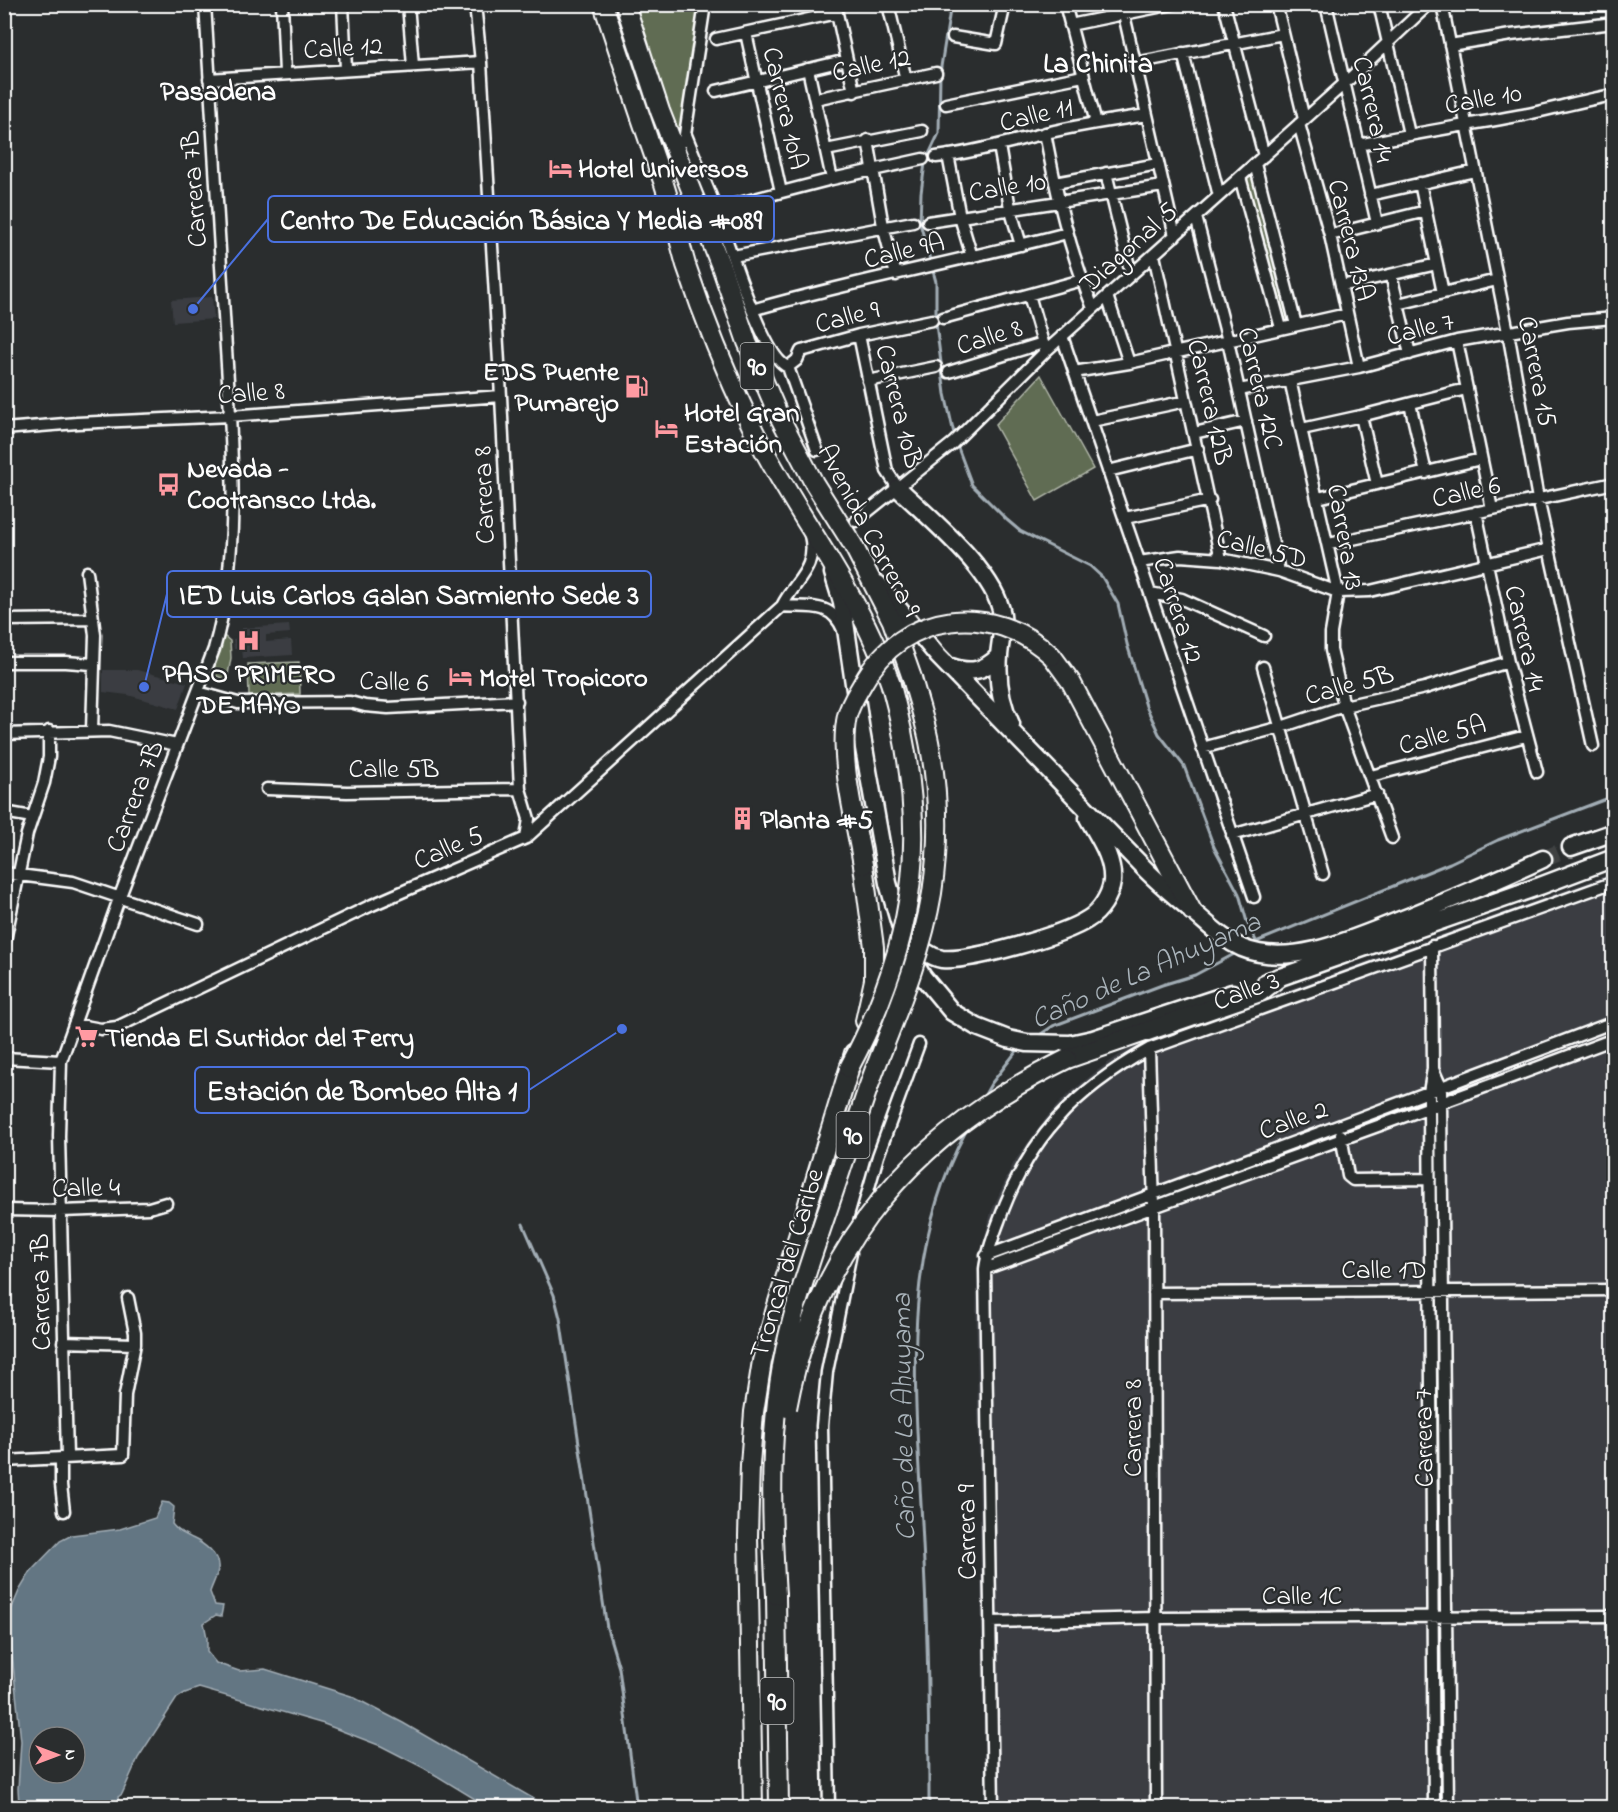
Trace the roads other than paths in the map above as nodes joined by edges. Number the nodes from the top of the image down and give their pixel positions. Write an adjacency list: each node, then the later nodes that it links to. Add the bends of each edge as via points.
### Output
1 (204, 4): 40 (street, Carrera 7B)
2 (282, 4): 37 (street)
3 (343, 4): 35 (street)
4 (408, 4): 34 (street)
5 (475, 4): 32 (street, Carrera 8)
6 (603, 4): 157 (highway, Avenida Carrera 9 / 90, via 710,332 752,426)
7 (625, 4): 64 (highway, Avenida Carrera 9 / 90)
8 (705, 4): 56 (street)
9 (888, 4): 41 (street)
10 (1005, 4): 25 (street, via 996,44)
11 (1065, 4): 22 (street)
12 (1173, 4): 20 (street)
13 (1224, 4): 27 (street)
14 (1276, 4): 24 (street, Carrera 13A)
15 (1326, 4): 43 (street, Carrera 14)
16 (1379, 4): 28 (street)
17 (1429, 4): 28 (street, Diagonal 5)
18 (1442, 4): 29 (street, Carrera 15)
19 (836, 9): 23 (street); 31 (street)
20 (1124, 15): 22 (street); 33 (street)
21 (1614, 23): 29 (street)
22 (1070, 25): 39 (street)
23 (746, 33): 26 (street); 42 (street, Carrera 10A)
24 (1283, 34): 27 (street); 50 (street, Carrera 13A)
25 (953, 37)
26 (716, 39)
27 (1234, 43): 30 (street); 62 (street)
28 (1388, 44): 43 (street, Diagonal 5); 55 (street)
29 (1450, 45): 52 (street, Carrera 15)
30 (1183, 53): 33 (street); 79 (street)
31 (847, 60): 36 (street); 45 (street)
32 (481, 62): 34 (street, Calle 12); 132 (street, Carrera 8)
33 (1135, 63): 49 (street)
34 (412, 66): 35 (street, Calle 12)
35 (346, 69): 37 (street, Calle 12)
36 (807, 69): 42 (street); 47 (street)
37 (285, 73): 40 (street, Calle 12)
38 (936, 73): 41 (street, Calle 12)
39 (1083, 76): 48 (street); 51 (street)
40 (209, 79): 135 (street, Carrera 7B)
41 (906, 80): 45 (street, Calle 12)
42 (756, 81): 44 (street); 76 (street, Carrera 10A)
43 (1346, 83): 50 (street, Diagonal 5); 58 (street, Carrera 14)
44 (716, 91)
45 (854, 92): 47 (street, Calle 12)
46 (1614, 95): 52 (street, Calle 10)
47 (815, 99): 60 (street)
48 (946, 104)
49 (1147, 115): 51 (street, Calle 11); 66 (street)
50 (1301, 122): 62 (street, Diagonal 5); 91 (street, Carrera 13A)
51 (1096, 123): 54 (street, Calle 11)
52 (1464, 123): 55 (street, Calle 10); 69 (street, Carrera 15)
53 (922, 130): 57 (street)
54 (1045, 133): 59 (street, Calle 11); 73 (street)
55 (1409, 134): 58 (street, Calle 10)
56 (686, 135): 64 (street); 81 (street)
57 (868, 140): 60 (street); 68 (street)
58 (1359, 144): 78 (street, Carrera 14)
59 (999, 146): 61 (street, Calle 11); 82 (street)
60 (826, 150): 72 (street)
61 (948, 156): 63 (street, Calle 11); 84 (street)
62 (1264, 156): 67 (street, Diagonal 5)
63 (936, 157)
64 (679, 159): 159 (highway, Avenida Carrera 9 / 90, via 778,414 814,483)
65 (923, 159): 68 (street)
66 (1158, 164): 70 (street); 75 (street)
67 (1255, 164): 71 (street, Diagonal 5); 112 (street)
68 (874, 170): 72 (street); 89 (street)
69 (1475, 171): 74 (street); 102 (street, Carrera 15)
70 (1106, 173): 73 (street); 77 (street)
71 (1240, 177): 79 (street, Diagonal 5); 113 (street)
72 (832, 179): 76 (street)
73 (1055, 183): 80 (street)
74 (1420, 183): 78 (street); 83 (street)
75 (1163, 186): 77 (street, Calle 10); 92 (street)
76 (782, 192): 81 (street)
77 (1110, 194): 80 (street, Calle 10); 99 (street)
78 (1370, 195): 88 (street, Carrera 14)
79 (1219, 196): 85 (street, Diagonal 5)
80 (1058, 201): 82 (street, Calle 10); 90 (street)
81 (716, 208): 95 (street)
82 (1010, 208): 84 (street, Calle 10); 93 (street)
83 (1426, 211): 88 (street); 97 (street)
84 (960, 216): 87 (street, Calle 10); 96 (street)
85 (1196, 217): 92 (street, Diagonal 5); 117 (street, Carrera 12C)
86 (913, 222): 89 (street)
87 (928, 222)
88 (1377, 223): 91 (street)
89 (883, 226): 95 (street); 98 (street)
90 (1067, 233): 93 (street, Calle 9A); 101 (street)
91 (1330, 235): 103 (street, Carrera 13A)
92 (1175, 236): 94 (street, Diagonal 5)
93 (1021, 245): 96 (street, Calle 9A)
94 (1154, 255): 99 (street, Diagonal 5); 120 (street, Carrera 12B)
95 (733, 256): 109 (street)
96 (972, 257): 98 (street, Calle 9A)
97 (1437, 264): 100 (street); 104 (street)
98 (896, 274): 109 (street, Calle 9A)
99 (1131, 274): 106 (street, Diagonal 5)
100 (1390, 275): 103 (street); 107 (street)
101 (1082, 280): 105 (street, Calle 9); 108 (street)
102 (1497, 280): 104 (street); 114 (street, Carrera 15)
103 (1341, 286): 110 (street, Carrera 13A)
104 (1443, 293): 107 (street)
105 (1029, 295): 115 (street, Calle 9); 119 (street)
106 (1107, 296): 108 (street, Diagonal 5); 122 (street)
107 (1398, 304): 121 (street)
108 (1093, 308): 116 (street, Diagonal 5)
109 (752, 310): 123 (street, via 771,350)
110 (1347, 314): 112 (street); 124 (street, Carrera 13A)
111 (1614, 318): 114 (street, Calle 7)
112 (1296, 325): 113 (street)
113 (1281, 328): 117 (street)
114 (1508, 332): 118 (street, Calle 7); 151 (street, Carrera 15)
115 (860, 335): 123 (street, Calle 9, via 801,351 797,360); 129 (street, Carrera 10B)
116 (1062, 336): 119 (street, Diagonal 5); 127 (street, Carrera 12)
117 (1228, 341): 120 (street); 131 (street, Carrera 12C)
118 (1457, 341): 121 (street, Calle 7); 130 (street)
119 (1045, 346): 126 (street, Calle 8); 149 (street, Diagonal 5, via 956,439)
120 (1176, 352): 122 (street); 133 (street, Carrera 12B)
121 (1410, 354): 124 (street, Calle 7)
122 (1130, 363): 127 (street)
123 (785, 366): 142 (street)
124 (1359, 366): 128 (street, Calle 7)
125 (936, 368): 129 (street, Calle 8)
126 (949, 372)
127 (1074, 372): 137 (street, Carrera 12)
128 (1290, 380): 131 (street, Calle 7); 140 (street, Carrera 13)
129 (868, 381): 149 (street, Carrera 10B, via 887,471)
130 (1466, 389): 134 (street); 144 (street)
131 (1239, 390): 138 (street, Carrera 12C)
132 (501, 396): 135 (street, Calle 8); 183 (street, Carrera 8)
133 (1186, 401): 137 (street); 141 (street, Carrera 12B)
134 (1410, 404): 136 (street); 146 (street)
135 (230, 416): 139 (street, Calle 8); 182 (street, Carrera 7B, via 234,513 227,579 221,625)
136 (1361, 416): 140 (street); 148 (street)
137 (1092, 421): 145 (street, Carrera 12)
138 (1246, 421): 141 (street); 165 (street, Carrera 12C)
139 (4, 429)
140 (1302, 429): 150 (street, Carrera 13)
141 (1194, 433): 143 (street, Carrera 12B)
142 (816, 450)
143 (1198, 450): 145 (street); 152 (street, Carrera 12B)
144 (1481, 459): 146 (street); 153 (street)
145 (1108, 471): 155 (street, Carrera 12)
146 (1426, 472): 148 (street)
147 (1614, 483): 151 (street, Calle 6)
148 (1377, 484): 150 (street)
149 (898, 488): 156 (street, Diagonal 5); 174 (main road, via 978,566 994,591 1002,614)
150 (1318, 498): 158 (street, Carrera 13)
151 (1538, 499): 153 (street, Calle 6); 160 (street, Carrera 15)
152 (1210, 500): 155 (street); 162 (street, Carrera 12B)
153 (1492, 509): 154 (street, Calle 6)
154 (1476, 512): 158 (street, Calle 6); 164 (street, Carrera 14)
155 (1125, 518): 163 (street, Carrera 12)
156 (856, 521)
157 (808, 528): 161 (highway, Avenida Carrera 9 / 90); 169 (street, Calle 5, via 808,568)
158 (1329, 544): 167 (street, Carrera 13)
159 (853, 545): 178 (main road, via 877,583); 180 (highway, Avenida Carrera 9 / 90, via 892,621)
160 (1549, 549): 164 (street, Calle 5D); 192 (street, Carrera 15)
161 (829, 558): 173 (main road); 181 (highway, Avenida Carrera 9 / 90, via 852,596)
162 (1221, 558): 163 (street, Calle 5D, via 1180,556); 165 (street, Calle 5D)
163 (1139, 562): 168 (street, Carrera 12)
164 (1486, 563): 167 (street, Calle 5D, via 1370,591); 176 (street, Carrera 14)
165 (1279, 571): 167 (street, Calle 5D)
166 (87, 572): 170 (street)
167 (1338, 592): 184 (street, Carrera 13, via 1331,650)
168 (1150, 593): 172 (street, via 1182,598); 193 (street, Carrera 12)
169 (782, 606): 173 (street, via 818,607 830,613 840,622); 205 (street, Calle 5)
170 (93, 619): 171 (street); 177 (street)
171 (4, 620)
172 (1264, 636)
173 (849, 644): 218 (main road, via 888,883)
174 (999, 656): 178 (main road, via 977,671); 189 (main road, via 998,683)
175 (4, 662): 177 (street)
176 (1508, 662): 184 (street, Calle 5B, via 1425,688); 190 (street, Carrera 14)
177 (93, 664): 186 (street)
178 (951, 667): 189 (main road)
179 (1263, 667): 185 (street)
180 (912, 678): 255 (highway, Troncal del Caribe / 90, bridge, via 934,779 932,894 903,1000 874,1072 812,1257 781,1366 771,1466)
181 (891, 685): 229 (highway, Troncal del Caribe / 90, bridge, via 910,770 914,835 909,901 888,985)
182 (198, 692): 183 (street, Calle 6, via 238,703 350,702 388,708); 191 (street, Carrera 7B)
183 (517, 701): 197 (street, Carrera 8)
184 (1344, 706): 185 (street, Calle 5B); 195 (street, Carrera 13)
185 (1281, 727): 193 (street, Calle 5B); 201 (street)
186 (92, 730): 187 (street); 191 (street)
187 (49, 731): 188 (street); 202 (street, via 44,783)
188 (4, 734)
189 (1015, 734): 199 (main road)
190 (1526, 736): 194 (street, Carrera 14); 195 (street, Calle 5A)
191 (177, 745): 214 (street, Carrera 7B)
192 (1593, 746)
193 (1202, 748): 204 (street, Carrera 12)
194 (1537, 772)
195 (1371, 776): 198 (street, Carrera 13)
196 (267, 789): 197 (street, Calle 5B)
197 (520, 789): 205 (street, Carrera 8, via 529,819)
198 (1377, 794): 201 (street); 206 (street, Carrera 13)
199 (1075, 796): 216 (main road, via 1147,871); 218 (main road, via 1110,863 1112,883 1102,907 1088,919 1057,934 972,956 943,959 931,955)
200 (4, 812): 202 (street)
201 (1307, 815): 204 (street); 212 (street)
202 (32, 817): 211 (street)
203 (1614, 832): 207 (main road)
204 (1232, 835): 215 (street, Carrera 12)
205 (526, 838): 223 (street, Calle 5, via 310,933 117,1028)
206 (1392, 838)
207 (1571, 847)
208 (1614, 858): 221 (main road)
209 (1543, 860): 216 (main road, via 1338,944 1305,952 1266,954 1244,949 1224,939)
210 (4, 873): 211 (street)
211 (20, 873): 214 (street, via 62,879); 219 (street)
212 (1323, 874)
213 (1614, 882): 220 (street, Calle 3)
214 (120, 896): 217 (street); 223 (street, Carrera 7B)
215 (1254, 897)
216 (1192, 910): 229 (highway, bridge, via 1071,682 1052,656 1023,634 1000,624 963,620 914,632 874,666 853,700 846,727 846,753 874,947 871,1001)
217 (198, 924)
218 (902, 930): 221 (main road, via 908,952 952,1012 1008,1039 1047,1044 1093,1039)
219 (4, 945)
220 (1432, 946): 226 (street, Calle 3); 230 (street, Carrera 7)
221 (1278, 978): 255 (highway, bridge, via 1260,992 1067,1059 1027,1080 986,1105 927,1151 878,1203 831,1274 804,1339 786,1413)
222 (1614, 1022): 231 (street, Calle 2)
223 (74, 1023): 228 (street, Carrera 7B)
224 (1614, 1039): 233 (street, Calle 2)
225 (917, 1048): 263 (street, 90, via 862,1209 827,1372 822,1484)
226 (1149, 1049): 238 (street, Carrera 8); 243 (street, Calle 3, via 1117,1067 1070,1104 1043,1135 1006,1200)
227 (4, 1058): 228 (street)
228 (62, 1061): 242 (street, Carrera 7B)
229 (849, 1068): 261 (highway, Troncal del Caribe / 90, via 775,1312 754,1412 748,1536)
230 (1433, 1069): 231 (street, Carrera 7); 232 (street, Carrera 7)
231 (1441, 1087): 232 (street, Calle 2); 233 (street, Carrera 7)
232 (1429, 1092): 234 (street, Carrera 7); 235 (street, Calle 2)
233 (1442, 1103): 234 (street, Calle 2); 246 (street, Carrera 7)
234 (1429, 1108): 236 (street, Calle 2); 237 (street, Carrera 7)
235 (1338, 1126): 236 (street); 238 (street, Calle 2)
236 (1342, 1140): 237 (street, via 1346,1170 1353,1180); 240 (street, Calle 2)
237 (1430, 1179): 247 (street, Carrera 7)
238 (1153, 1194): 240 (street, Carrera 8); 243 (street, Calle 2)
239 (166, 1203): 242 (street, Calle 4, via 149,1209)
240 (1154, 1206): 244 (street, Calle 2); 248 (street, Carrera 8)
241 (4, 1210): 242 (street, Calle 4)
242 (60, 1211): 250 (street, Carrera 7B)
243 (986, 1256): 244 (street, Carrera 9)
244 (985, 1269): 260 (street, Carrera 9)
245 (1614, 1290): 246 (street, Calle 1D)
246 (1444, 1291): 247 (street, Calle 1D); 259 (street, Carrera 7)
247 (1431, 1292): 248 (street, Calle 1D); 258 (street, Carrera 7)
248 (1154, 1293): 257 (street, Carrera 8)
249 (128, 1298): 251 (street)
250 (63, 1342): 251 (street); 252 (street, Carrera 7B)
251 (135, 1344): 252 (street, via 123,1413 124,1454)
252 (64, 1457): 253 (street); 254 (street, Carrera 7B)
253 (4, 1461)
254 (64, 1511)
255 (776, 1595): 262 (highway, Troncal del Caribe / 90)
256 (1614, 1616): 259 (street, Calle 1C)
257 (1156, 1618): 258 (street, Calle 1C); 260 (street, Calle 1C); 265 (street, Carrera 8)
258 (1433, 1618): 259 (street, Calle 1C); 266 (street, Carrera 7)
259 (1447, 1618): 267 (street, Carrera 7)
260 (990, 1622): 264 (street, Carrera 9)
261 (753, 1808)
262 (779, 1808)
263 (829, 1808)
264 (993, 1808)
265 (1156, 1808)
266 (1434, 1808)
267 (1448, 1808)

